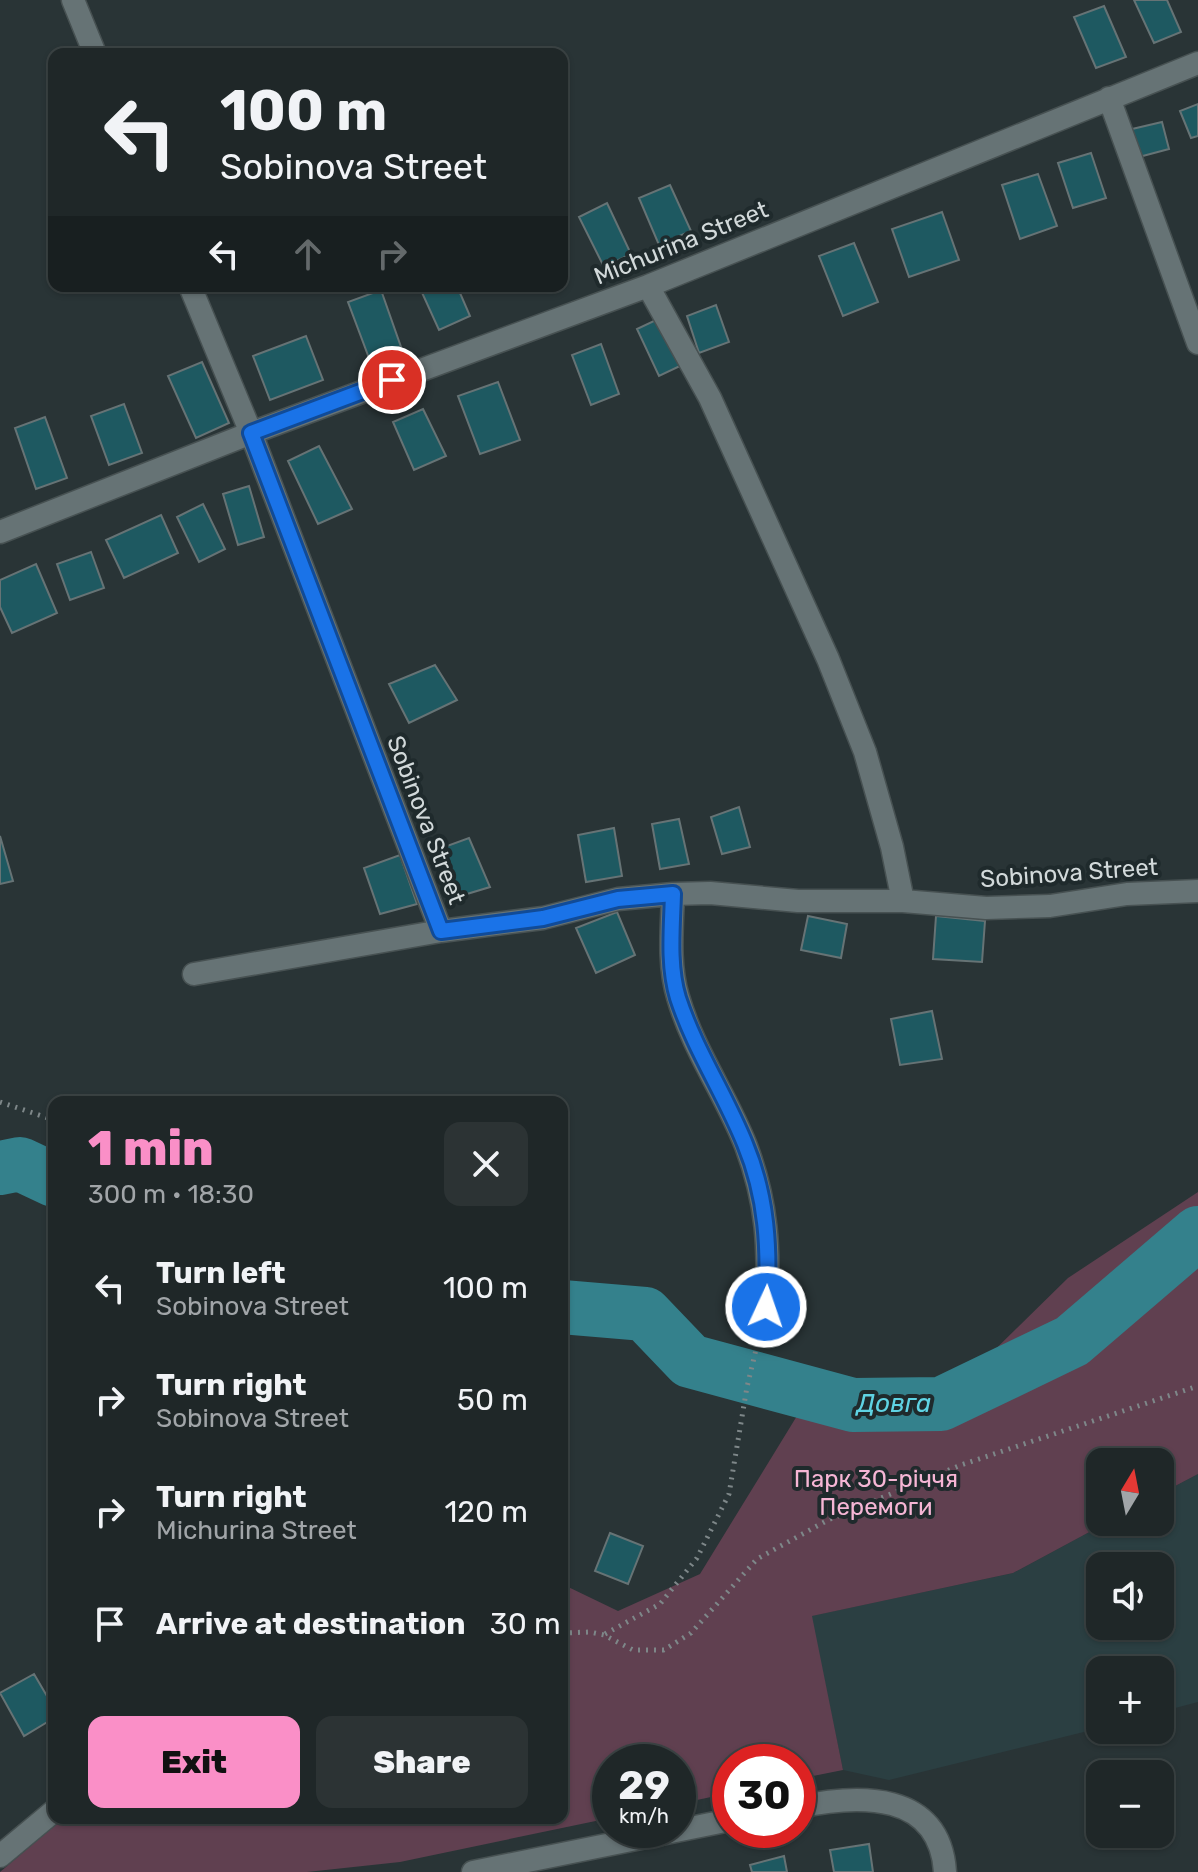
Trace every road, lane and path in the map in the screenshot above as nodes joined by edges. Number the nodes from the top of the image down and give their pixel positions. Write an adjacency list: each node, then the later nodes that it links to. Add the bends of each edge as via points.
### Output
1 (73, 0): 2 (street)
2 (93, 48)
3 (1198, 63): 4 (street, Michurina Street)
4 (1109, 98): 5 (street, Michurina Street); 7 (street)
5 (648, 286): 8 (street, Michurina Street); 12 (street, via 710,398 828,659 865,752)
6 (192, 292): 8 (street, Sobinova Street)
7 (1198, 343)
8 (251, 433): 9 (street, Michurina Street); 13 (street, Sobinova Street)
9 (0, 532)
10 (1198, 891): 12 (street, Sobinova Street, via 1127,894 1050,906 986,908)
11 (673, 894): 12 (street, Sobinova Street); 13 (street, Sobinova Street); 17 (street, via 671,961 678,996 745,1144 766,1215)
12 (903, 901)
13 (441, 931): 14 (street)
14 (194, 974)
15 (0, 1102): 16 (path)
16 (48, 1118)
17 (766, 1307): 20 (path, via 729,1494 697,1558 660,1604)
18 (1198, 1386): 20 (path, via 961,1465 828,1520 757,1559 691,1633 664,1650 633,1650)
19 (568, 1633): 20 (path)
20 (604, 1635)
21 (816, 1804): 26 (street, via 855,1798 891,1803 926,1821 944,1850)
22 (48, 1816): 24 (street)
23 (712, 1824): 25 (street)
24 (0, 1856)
25 (473, 1872)
26 (945, 1872)

